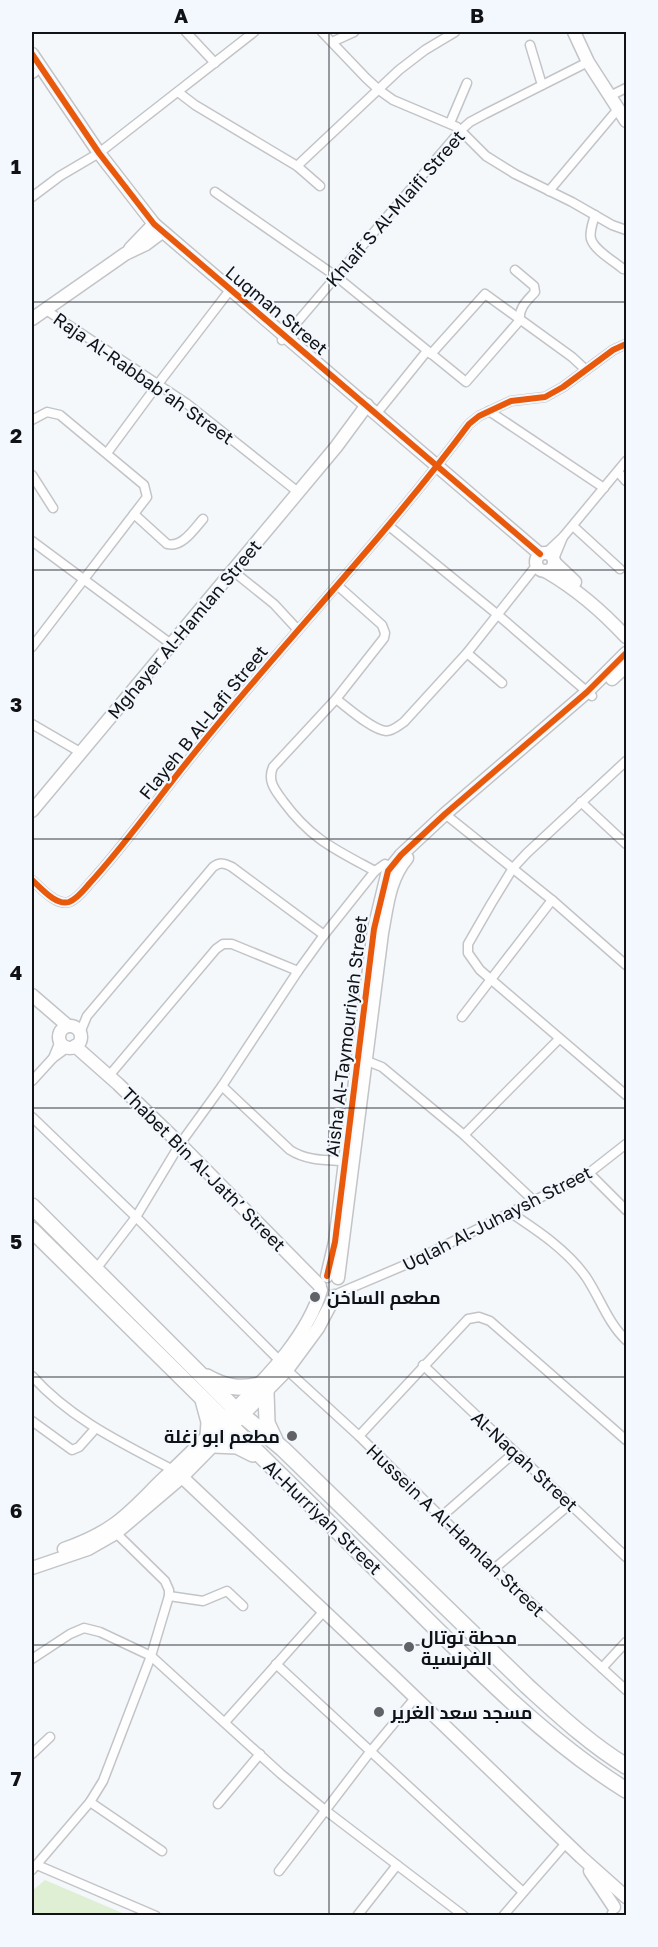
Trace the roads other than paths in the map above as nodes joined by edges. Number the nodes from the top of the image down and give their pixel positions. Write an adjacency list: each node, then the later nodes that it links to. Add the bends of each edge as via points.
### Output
1 (186, 32): 11 (street)
2 (254, 32): 11 (street)
3 (322, 32): 7 (street)
4 (354, 32): 7 (street)
5 (455, 32): 16 (street, via 425,50)
6 (574, 32): 10 (street)
7 (332, 42): 16 (street)
8 (530, 45): 14 (street)
9 (32, 54): 23 (street, Luqman Street)
10 (588, 62): 14 (street, Khlaif S Al-Mlaifi Street); 18 (street)
11 (215, 63): 17 (street)
12 (32, 72): 23 (street, Luqman Street)
13 (467, 83): 21 (street)
14 (542, 85): 22 (street, Khlaif S Al-Mlaifi Street)
15 (627, 88): 18 (street)
16 (379, 90): 21 (street, via 411,109); 24 (street)
17 (178, 92): 23 (street); 24 (street)
18 (610, 96): 19 (street)
19 (618, 109): 20 (street); 26 (street)
20 (627, 121)
21 (450, 123): 22 (street)
22 (461, 130): 26 (street, via 498,164); 34 (street, Khlaif S Al-Mlaifi Street)
23 (96, 154): 28 (street); 30 (street, Luqman Street)
24 (297, 166): 25 (street)
25 (320, 186)
26 (549, 190): 29 (street)
27 (215, 192): 34 (street)
28 (32, 197)
29 (595, 216): 31 (street); 32 (street, via 592,242)
30 (156, 229): 35 (street, Luqman Street); 36 (street)
31 (627, 230)
32 (623, 269)
33 (515, 270): 38 (street, via 535,291 521,308)
34 (337, 276): 39 (street, Khlaif S Al-Mlaifi Street); 41 (street)
35 (228, 292): 39 (street, Luqman Street); 43 (street)
36 (46, 310): 37 (street); 43 (street, Raja Al-Rabbab‘ah Street)
37 (32, 319)
38 (520, 320): 41 (street, via 483,294); 41 (street, via 466,382); 42 (street)
39 (283, 338): 45 (street, Luqman Street)
40 (627, 344): 42 (street, Flayeh B Al-Lafi Street)
41 (429, 352): 45 (street)
42 (586, 370): 44 (street, Flayeh B Al-Lafi Street, via 545,397 512,401)
43 (158, 384): 47 (street); 54 (street, Raja Al-Rabbab‘ah Street)
44 (489, 411): 49 (street, Flayeh B Al-Lafi Street, via 469,424); 53 (street)
45 (370, 412): 49 (street, Luqman Street); 54 (street, Mghayer Al-Hamlan Street)
46 (32, 420): 47 (street, via 51,412 60,415)
47 (107, 453): 56 (street, via 146,488 147,497)
48 (627, 461): 50 (street)
49 (435, 469): 58 (street, Flayeh B Al-Lafi Street); 61 (street, Luqman Street)
50 (618, 472): 52 (street); 53 (street)
51 (32, 475): 55 (street)
52 (627, 481)
53 (604, 488): 59 (street)
54 (298, 492): 63 (street, Mghayer Al-Hamlan Street)
55 (53, 508)
56 (134, 514): 57 (street, via 171,546 180,543); 64 (street)
57 (203, 519)
58 (389, 526): 65 (street, Flayeh B Al-Lafi Street); 66 (street)
59 (573, 526): 61 (street); 62 (street)
60 (32, 541): 64 (street)
61 (544, 562): 66 (street); 67 (street, Luqman Street); 69 (street, Luqman Street)
62 (620, 569)
63 (233, 571): 68 (street, via 274,604); 70 (street, Mghayer Al-Hamlan Street)
64 (83, 579): 70 (street); 71 (street)
65 (337, 585): 68 (street, Flayeh B Al-Lafi Street); 77 (street, via 386,633)
66 (498, 615): 72 (street); 76 (street)
67 (627, 626)
68 (298, 630): 88 (street, Flayeh B Al-Lafi Street, via 76,898 66,903 58,901)
69 (627, 637)
70 (171, 644): 79 (street, Mghayer Al-Hamlan Street)
71 (32, 646)
72 (467, 653): 75 (street); 77 (street, via 394,729 373,726)
73 (627, 654): 76 (street, Aisha Al-Taymouriyah Street)
74 (627, 666): 76 (street, Aisha Al-Taymouriyah Street)
75 (502, 683)
76 (590, 694): 83 (street, Aisha Al-Taymouriyah Street)
77 (336, 699): 87 (street, via 273,767 270,778 296,819 322,843)
78 (32, 724): 79 (street)
79 (80, 752): 82 (street, Mghayer Al-Hamlan Street)
80 (627, 761): 81 (street)
81 (581, 802): 84 (street); 86 (street)
82 (32, 811)
83 (448, 816): 85 (street, Aisha Al-Taymouriyah Street); 86 (street)
84 (627, 844)
85 (395, 867): 87 (street, via 385,864); 99 (street, Aisha Al-Taymouriyah Street, via 382,933); 108 (street, Aisha Al-Taymouriyah Street, via 383,885 374,929)
86 (513, 868): 89 (street); 93 (street, via 468,944 473,962)
87 (375, 871): 90 (street)
88 (32, 880)
89 (552, 900): 91 (street); 93 (street)
90 (324, 935): 92 (street); 97 (street, via 232,867 224,862 218,864)
91 (627, 965)
92 (298, 971): 100 (street, via 232,944 223,944); 102 (street)
93 (490, 979): 96 (street); 98 (street)
94 (32, 995): 97 (street, Thabet Bin Al-Jath’ Street)
95 (32, 999): 97 (street, Thabet Bin Al-Jath’ Street)
96 (462, 1017)
97 (70, 1037): 100 (street, Thabet Bin Al-Jath’ Street); 101 (street)
98 (559, 1039): 103 (street); 105 (street)
99 (367, 1061): 105 (street, via 382,1067); 117 (street, Aisha Al-Taymouriyah Street)
100 (112, 1078): 106 (street, Thabet Bin Al-Jath’ Street)
101 (32, 1081)
102 (222, 1086): 106 (street); 108 (street, via 298,1155)
103 (627, 1095)
104 (32, 1118): 114 (street, Hussein A Al-Hamlan Street)
105 (464, 1135): 110 (street)
106 (180, 1144): 114 (street); 117 (street, Thabet Bin Al-Jath’ Street, via 290,1254)
107 (627, 1144): 109 (street, Uqlah Al-Juhaysh Street)
108 (345, 1161): 117 (street, Aisha Al-Taymouriyah Street)
109 (589, 1173): 110 (street, Uqlah Al-Juhaysh Street); 112 (street)
110 (534, 1201): 113 (street, Uqlah Al-Juhaysh Street)
111 (32, 1206): 116 (highway, Al-Hurriyah Street)
112 (627, 1210)
113 (511, 1213): 117 (street, Uqlah Al-Juhaysh Street, via 361,1284); 118 (street, via 577,1266 607,1316)
114 (136, 1217): 116 (street); 120 (street, Hussein A Al-Hamlan Street)
115 (32, 1230): 124 (highway, Al-Hurriyah Street)
116 (96, 1269): 121 (highway, Al-Hurriyah Street)
117 (330, 1285): 120 (street, via 318,1328)
118 (627, 1340)
119 (423, 1365): 128 (street); 129 (street, via 468,1319 485,1318); 132 (street, Al-Naqah Street)
120 (283, 1366): 123 (street); 128 (street, Hussein A Al-Hamlan Street)
121 (199, 1373): 123 (highway, via 232,1388); 125 (highway, Al-Hurriyah Street)
122 (32, 1376): 127 (street)
123 (263, 1389): 125 (street); 131 (highway, via 267,1423)
124 (202, 1398): 125 (highway, Al-Hurriyah Street); 130 (highway)
125 (233, 1418): 130 (street); 131 (highway, Al-Hurriyah Street); 133 (highway, Al-Hurriyah Street)
126 (32, 1421): 127 (street, via 72,1450)
127 (95, 1429): 134 (street)
128 (358, 1436): 136 (street, Hussein A Al-Hamlan Street)
129 (627, 1440)
130 (211, 1441): 133 (highway, via 237,1446); 134 (street)
131 (283, 1449): 157 (highway, Al-Hurriyah Street, via 527,1686)
132 (515, 1452): 135 (street, Al-Naqah Street); 136 (street)
133 (262, 1458): 158 (highway, Al-Hurriyah Street, via 519,1707 570,1750)
134 (177, 1473): 137 (street); 144 (street)
135 (570, 1504): 138 (street, Al-Naqah Street); 141 (street)
136 (441, 1517): 141 (street, Hussein A Al-Hamlan Street)
137 (116, 1529): 139 (street); 140 (street, via 88,1549); 142 (street, via 165,1581)
138 (627, 1557)
139 (32, 1560)
140 (32, 1568)
141 (494, 1569): 149 (street, Hussein A Al-Hamlan Street)
142 (169, 1596): 143 (street, via 203,1601 227,1591); 146 (street)
143 (243, 1606)
144 (324, 1611): 148 (street); 151 (street)
145 (627, 1642): 149 (street)
146 (151, 1656): 147 (street, via 84,1628); 152 (street); 159 (street, via 107,1772)
147 (32, 1659)
148 (276, 1665): 152 (street); 154 (street)
149 (602, 1668): 150 (street, Hussein A Al-Hamlan Street)
150 (627, 1690)
151 (415, 1698): 154 (street); 162 (street)
152 (225, 1722): 156 (street)
153 (50, 1737): 155 (street)
154 (370, 1752): 161 (street); 168 (street)
155 (32, 1754)
156 (260, 1754): 160 (street); 161 (street)
157 (627, 1766)
158 (627, 1790)
159 (90, 1802): 163 (street); 166 (street)
160 (218, 1804)
161 (325, 1810): 165 (street); 167 (street)
162 (566, 1843): 164 (street); 168 (street)
163 (162, 1851)
164 (581, 1857): 169 (street); 170 (street)
165 (397, 1865): 172 (street); 173 (street)
166 (34, 1867): 171 (street)
167 (279, 1871)
168 (523, 1892): 174 (street)
169 (627, 1898): 170 (street, via 617,1902)
170 (613, 1913)
171 (156, 1916)
172 (357, 1916)
173 (464, 1916)
174 (503, 1916)

